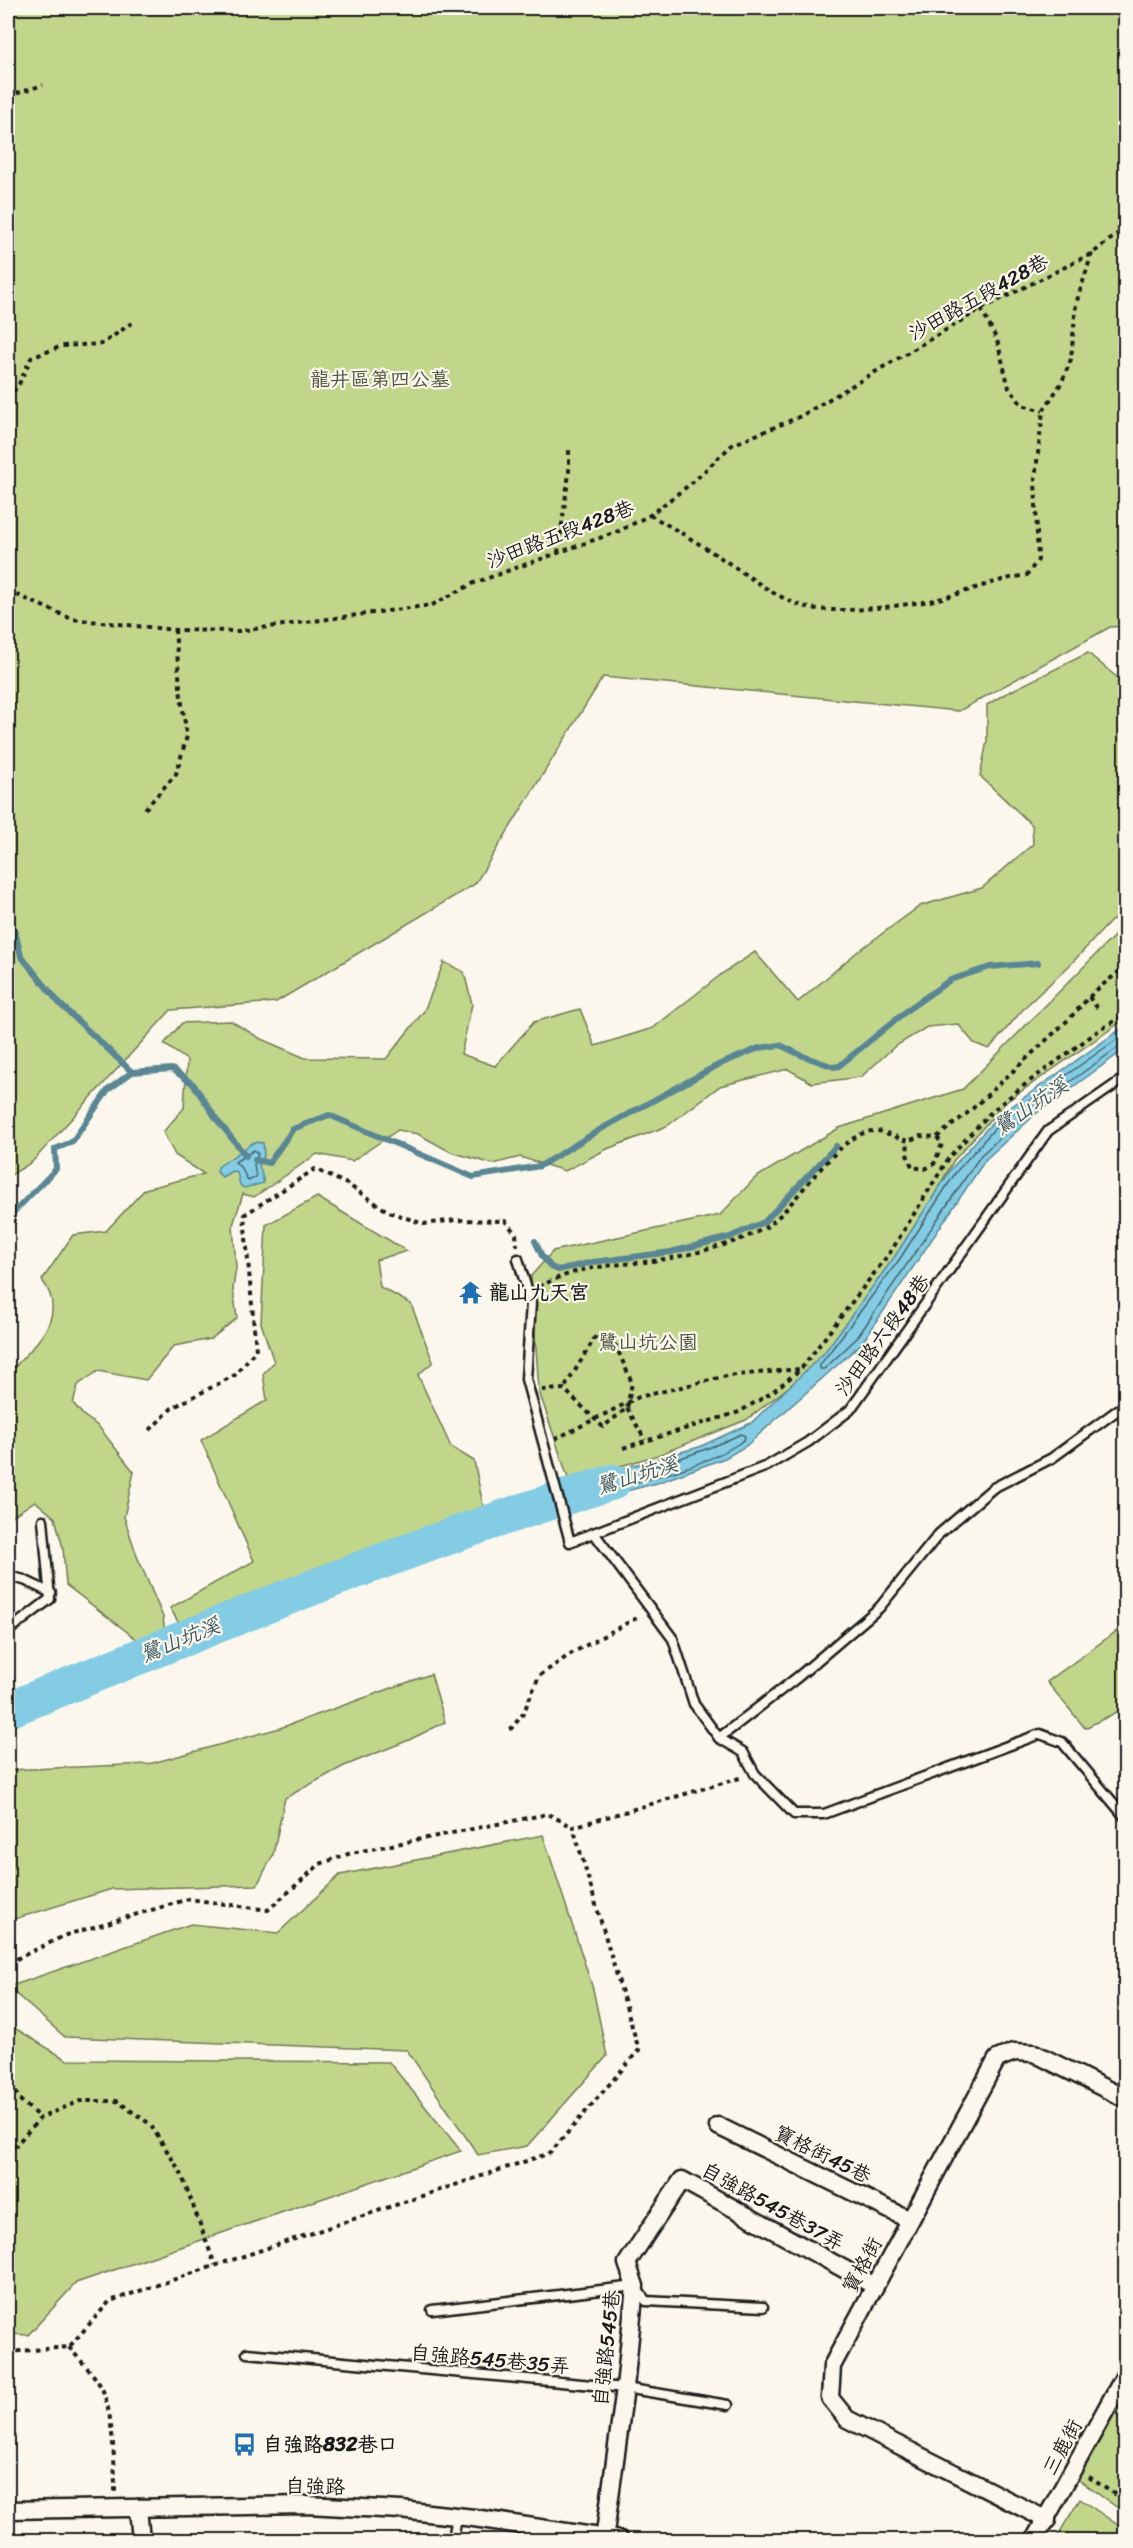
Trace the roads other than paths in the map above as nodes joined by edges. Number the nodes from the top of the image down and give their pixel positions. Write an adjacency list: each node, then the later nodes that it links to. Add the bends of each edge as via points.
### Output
1 (1125, 1077): 5 (lane, 沙田路六段48巷, via 1048,1131 850,1410 808,1442 767,1466)
2 (518, 1259): 5 (lane, 沙田路六段48巷, via 531,1303 526,1378 570,1542)
3 (1125, 1404): 9 (lane, via 1052,1458 993,1488 939,1534 879,1608)
4 (43, 1520): 7 (lane)
5 (594, 1533): 9 (lane, via 673,1639 694,1704)
6 (8, 1576): 7 (lane)
7 (51, 1593): 8 (lane, via 50,1599)
8 (8, 1631)
9 (719, 1738): 10 (lane, via 743,1752 756,1774 794,1814 824,1814 1041,1734 1062,1742)
10 (1125, 1818)
11 (1125, 2099): 14 (street, 寶格街, via 1034,2053 1014,2052 996,2060)
12 (718, 2126): 14 (street, 寶格街45巷)
13 (682, 2180): 15 (street, 自強路545巷, via 627,2263); 16 (street, 自強路545巷37弄)
14 (910, 2220): 16 (street, 寶格街)
15 (635, 2286): 17 (lane, via 646,2301); 18 (lane); 21 (street, 自強路545巷)
16 (875, 2286): 26 (street, 寶格街, via 832,2366 830,2398 847,2419)
17 (763, 2307)
18 (432, 2310)
19 (247, 2353): 21 (lane, 自強路545巷35弄)
20 (1125, 2373): 26 (street, 三鹿街)
21 (625, 2388): 22 (lane, 自強路545巷35弄); 27 (street, 自強路545巷)
22 (728, 2405)
23 (138, 2508): 24 (street, 自強路); 25 (street, 自強路, via 306,2505); 28 (street)
24 (8, 2510)
25 (457, 2516): 27 (street, 自強路); 29 (lane)
26 (1047, 2520): 30 (street, 三鹿街)
27 (610, 2539)
28 (141, 2541)
29 (453, 2541)
30 (1034, 2541)

